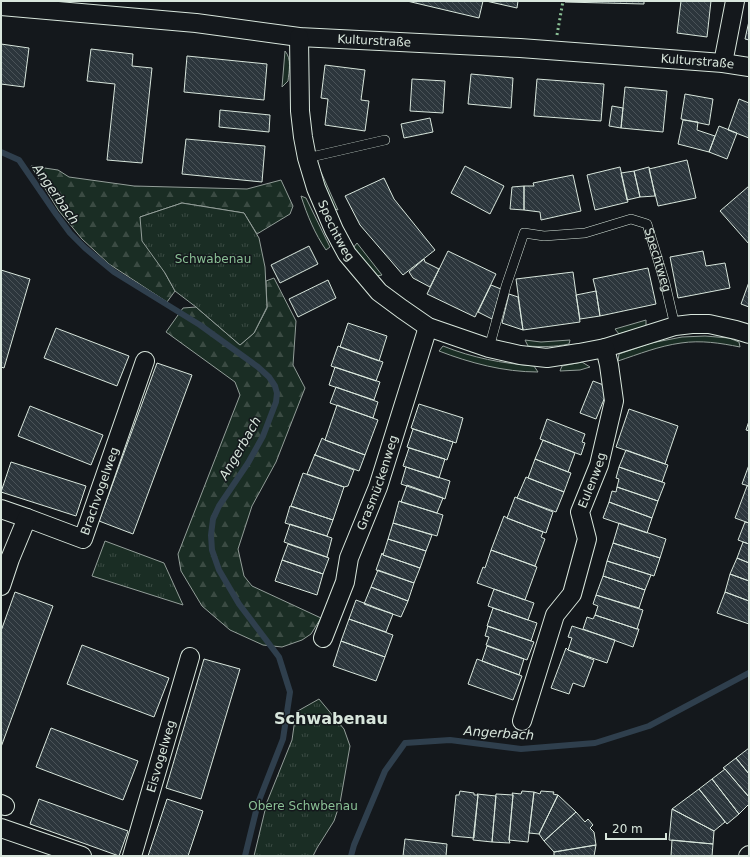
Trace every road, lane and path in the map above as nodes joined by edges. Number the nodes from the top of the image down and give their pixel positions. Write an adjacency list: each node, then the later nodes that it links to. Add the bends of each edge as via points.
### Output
1 (735, 1): 4 (street)
2 (1, 6): 3 (street, Kulturstraße, via 196,23)
3 (298, 37): 4 (street, Kulturstraße, via 520,48); 7 (street, Spechtweg, via 300,111)
4 (723, 63): 5 (street, Kulturstraße)
5 (749, 67)
6 (385, 140): 7 (lane)
7 (307, 158): 8 (street, Spechtweg, via 316,188 347,254 379,292)
8 (428, 326): 11 (street, Spechtweg); 17 (street, Grasmückenweg, via 378,487 349,558 345,582)
9 (674, 326): 10 (street, Spechtweg, via 709,324); 11 (lane, Spechtweg, via 666,283 647,224 631,219 585,233 544,236 524,233); 12 (street, Spechtweg)
10 (749, 334)
11 (489, 348): 12 (street, Spechtweg, via 547,358)
12 (605, 348): 19 (street, Eulenweg, via 614,401 599,465 580,512 587,539 572,594 555,615)
13 (145, 361): 15 (street, Brachvogelweg, via 83,539)
14 (1, 509): 15 (street, Brachvogelweg)
15 (27, 518): 16 (street)
16 (1, 586)
17 (323, 638)
18 (190, 657): 22 (street, Eisvogelweg)
19 (522, 721)
20 (1, 828): 21 (street)
21 (82, 856)
22 (132, 856)

